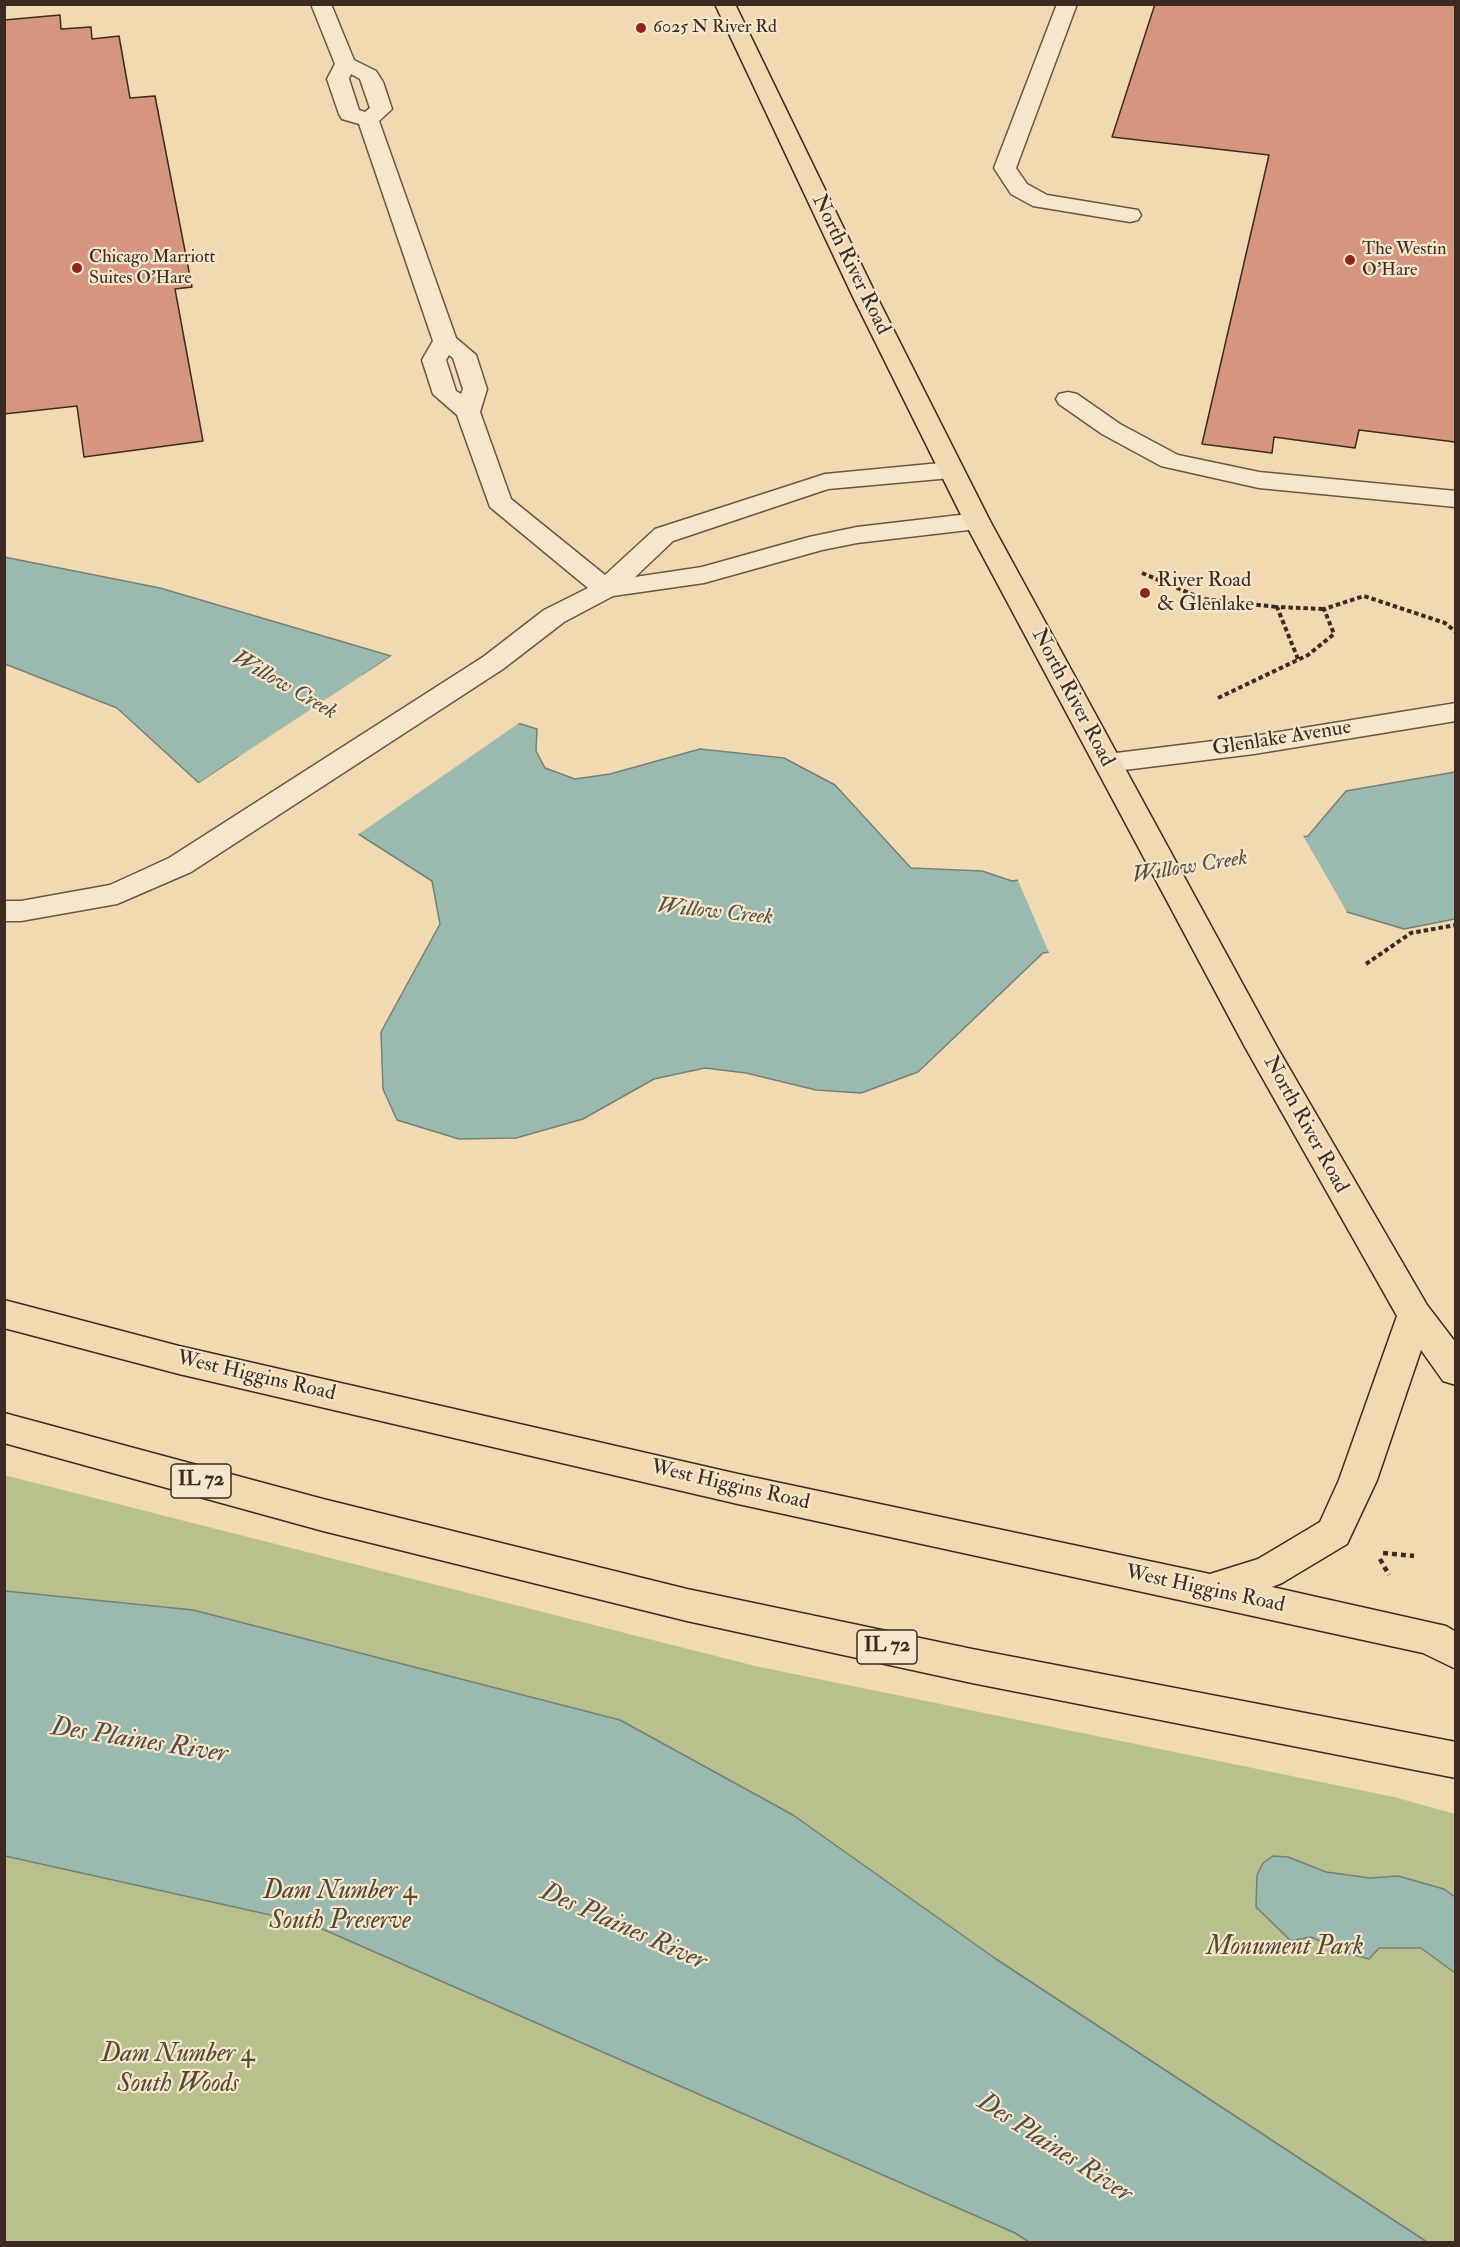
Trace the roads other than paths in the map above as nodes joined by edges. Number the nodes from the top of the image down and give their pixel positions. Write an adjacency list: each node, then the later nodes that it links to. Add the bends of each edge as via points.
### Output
1 (321, 4): 4 (street)
2 (725, 4): 8 (main road, North River Road)
3 (1067, 4): 6 (street, via 1005,168 1019,189 1041,201)
4 (345, 64): 5 (street, via 338,79 350,114); 5 (street, via 369,75 372,82 381,109)
5 (368, 120): 11 (street, via 445,341 434,360 445,394 468,412 499,502)
6 (1130, 215)
7 (1068, 399): 9 (street, via 1111,429 1170,461 1259,480)
8 (951, 470): 10 (main road, North River Road); 11 (street, via 825,482 664,535)
9 (1455, 499)
10 (977, 521): 11 (street, via 857,535 704,575); 13 (main road, North River Road)
11 (606, 589): 14 (street, via 554,616 493,663 180,865 117,894)
12 (1455, 712): 13 (street, Glenlake Avenue, via 1254,745)
13 (1108, 763): 16 (main road, North River Road, via 1318,1148)
14 (4, 911)
15 (4, 1314): 19 (main road, West Higgins Road, via 179,1360)
16 (1415, 1315): 17 (main road, North River Road); 19 (main road, via 1358,1480 1334,1533 1269,1572)
17 (1455, 1371)
18 (4, 1428): 21 (main road, IL 72, via 323,1515 687,1605 972,1666)
19 (1207, 1591): 20 (main road, West Higgins Road, via 1431,1638)
20 (1455, 1652)
21 (1455, 1760)

